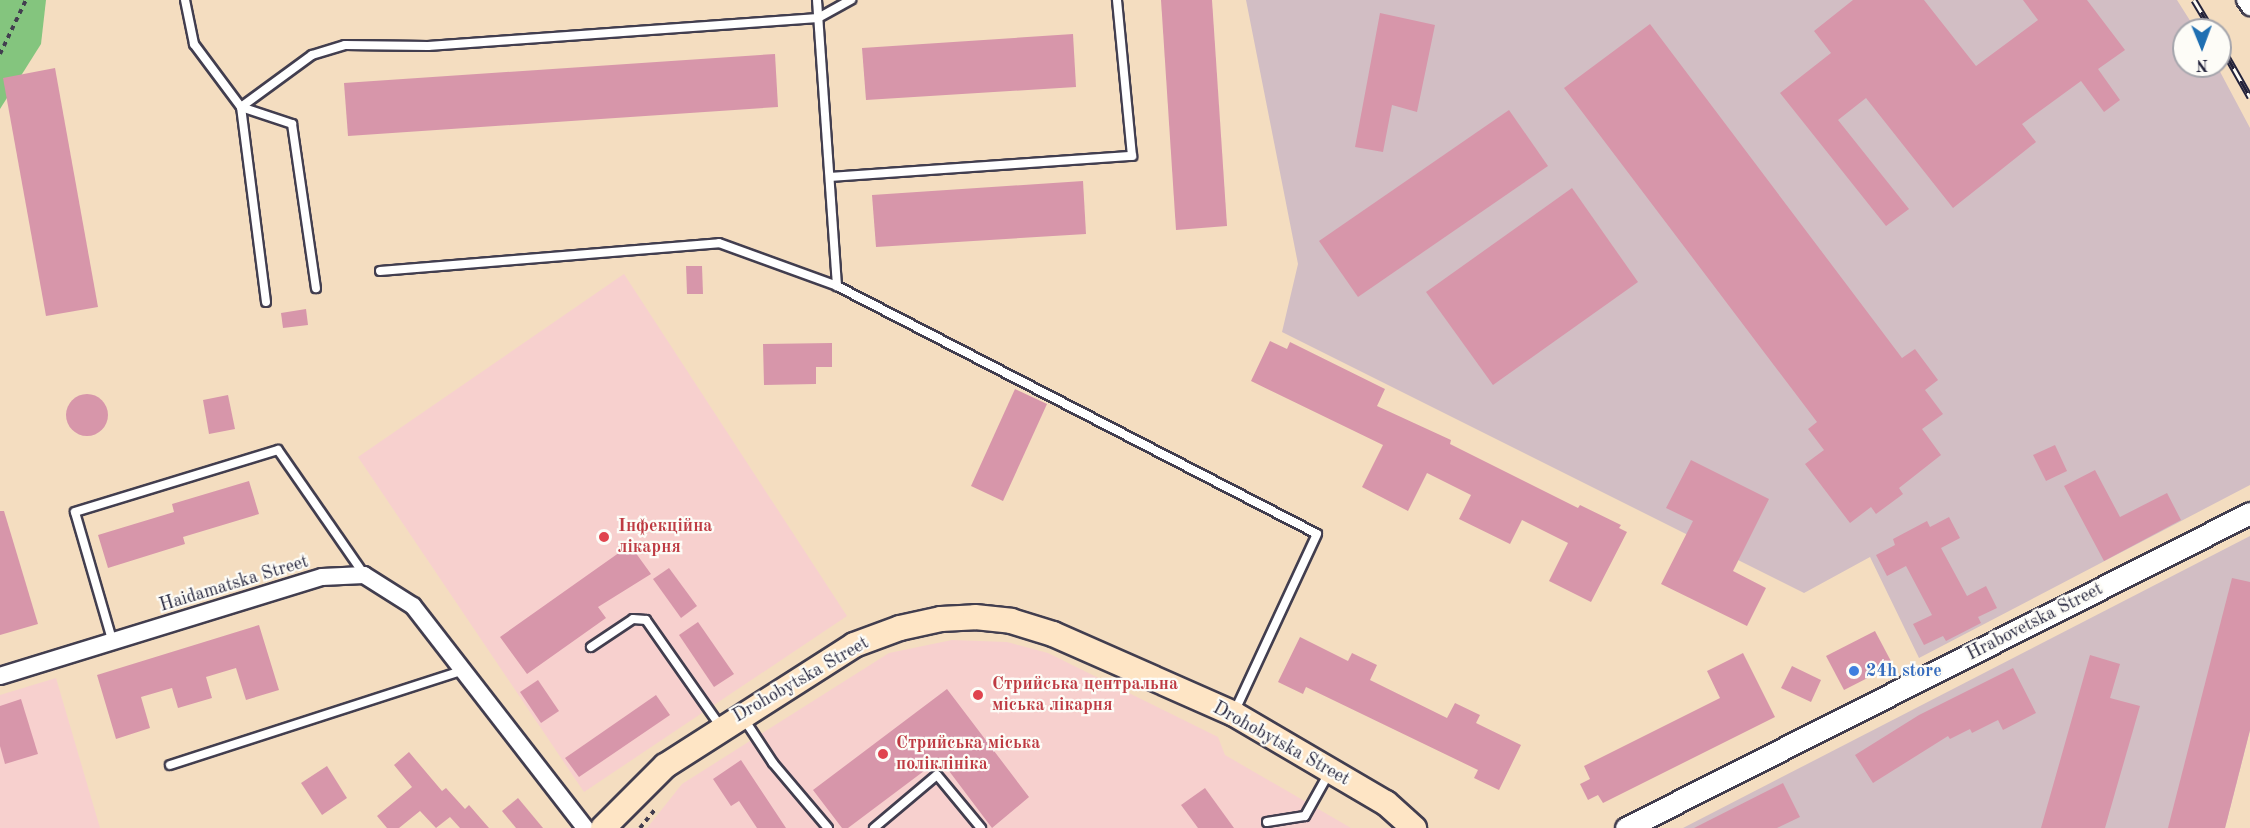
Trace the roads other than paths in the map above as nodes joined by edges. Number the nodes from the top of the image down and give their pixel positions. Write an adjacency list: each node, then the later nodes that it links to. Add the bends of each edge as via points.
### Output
1 (185, 0): 8 (lane, via 194,44)
2 (817, 0): 7 (lane)
3 (851, 0): 7 (lane)
4 (1117, 0): 9 (lane, via 1132,156)
5 (2245, 0): 6 (street)
6 (2250, 7)
7 (818, 18): 8 (lane, via 428,46 345,45 312,55); 9 (lane)
8 (242, 107): 12 (lane, via 292,124); 13 (lane)
9 (830, 177): 11 (lane)
10 (380, 271): 11 (lane, via 719,243)
11 (837, 286): 20 (lane, via 1317,534)
12 (316, 288)
13 (266, 302)
14 (2250, 513): 31 (street, Hrabovetska Street)
15 (364, 575): 16 (street, Haidamatska Street, via 322,577); 16 (lane, via 278,450 75,512); 18 (street, via 413,606)
16 (113, 643): 19 (street, Haidamatska Street)
17 (591, 646): 21 (lane, via 633,620 646,620)
18 (465, 670): 22 (lane); 25 (street)
19 (0, 676)
20 (1234, 714): 21 (main road, Drohobytska Street, via 1053,634 1011,621 975,617 900,628 854,645); 23 (main road, Drohobytska Street)
21 (731, 721): 26 (main road, Drohobytska Street, via 665,766); 27 (lane)
22 (170, 765)
23 (1330, 771): 24 (lane, via 1305,816); 30 (main road, Drohobytska Street, via 1386,803)
24 (1267, 822)
25 (585, 828)
26 (603, 828)
27 (828, 828)
28 (874, 828): 29 (lane, via 937,775)
29 (981, 828)
30 (1414, 828)
31 (1626, 828)

